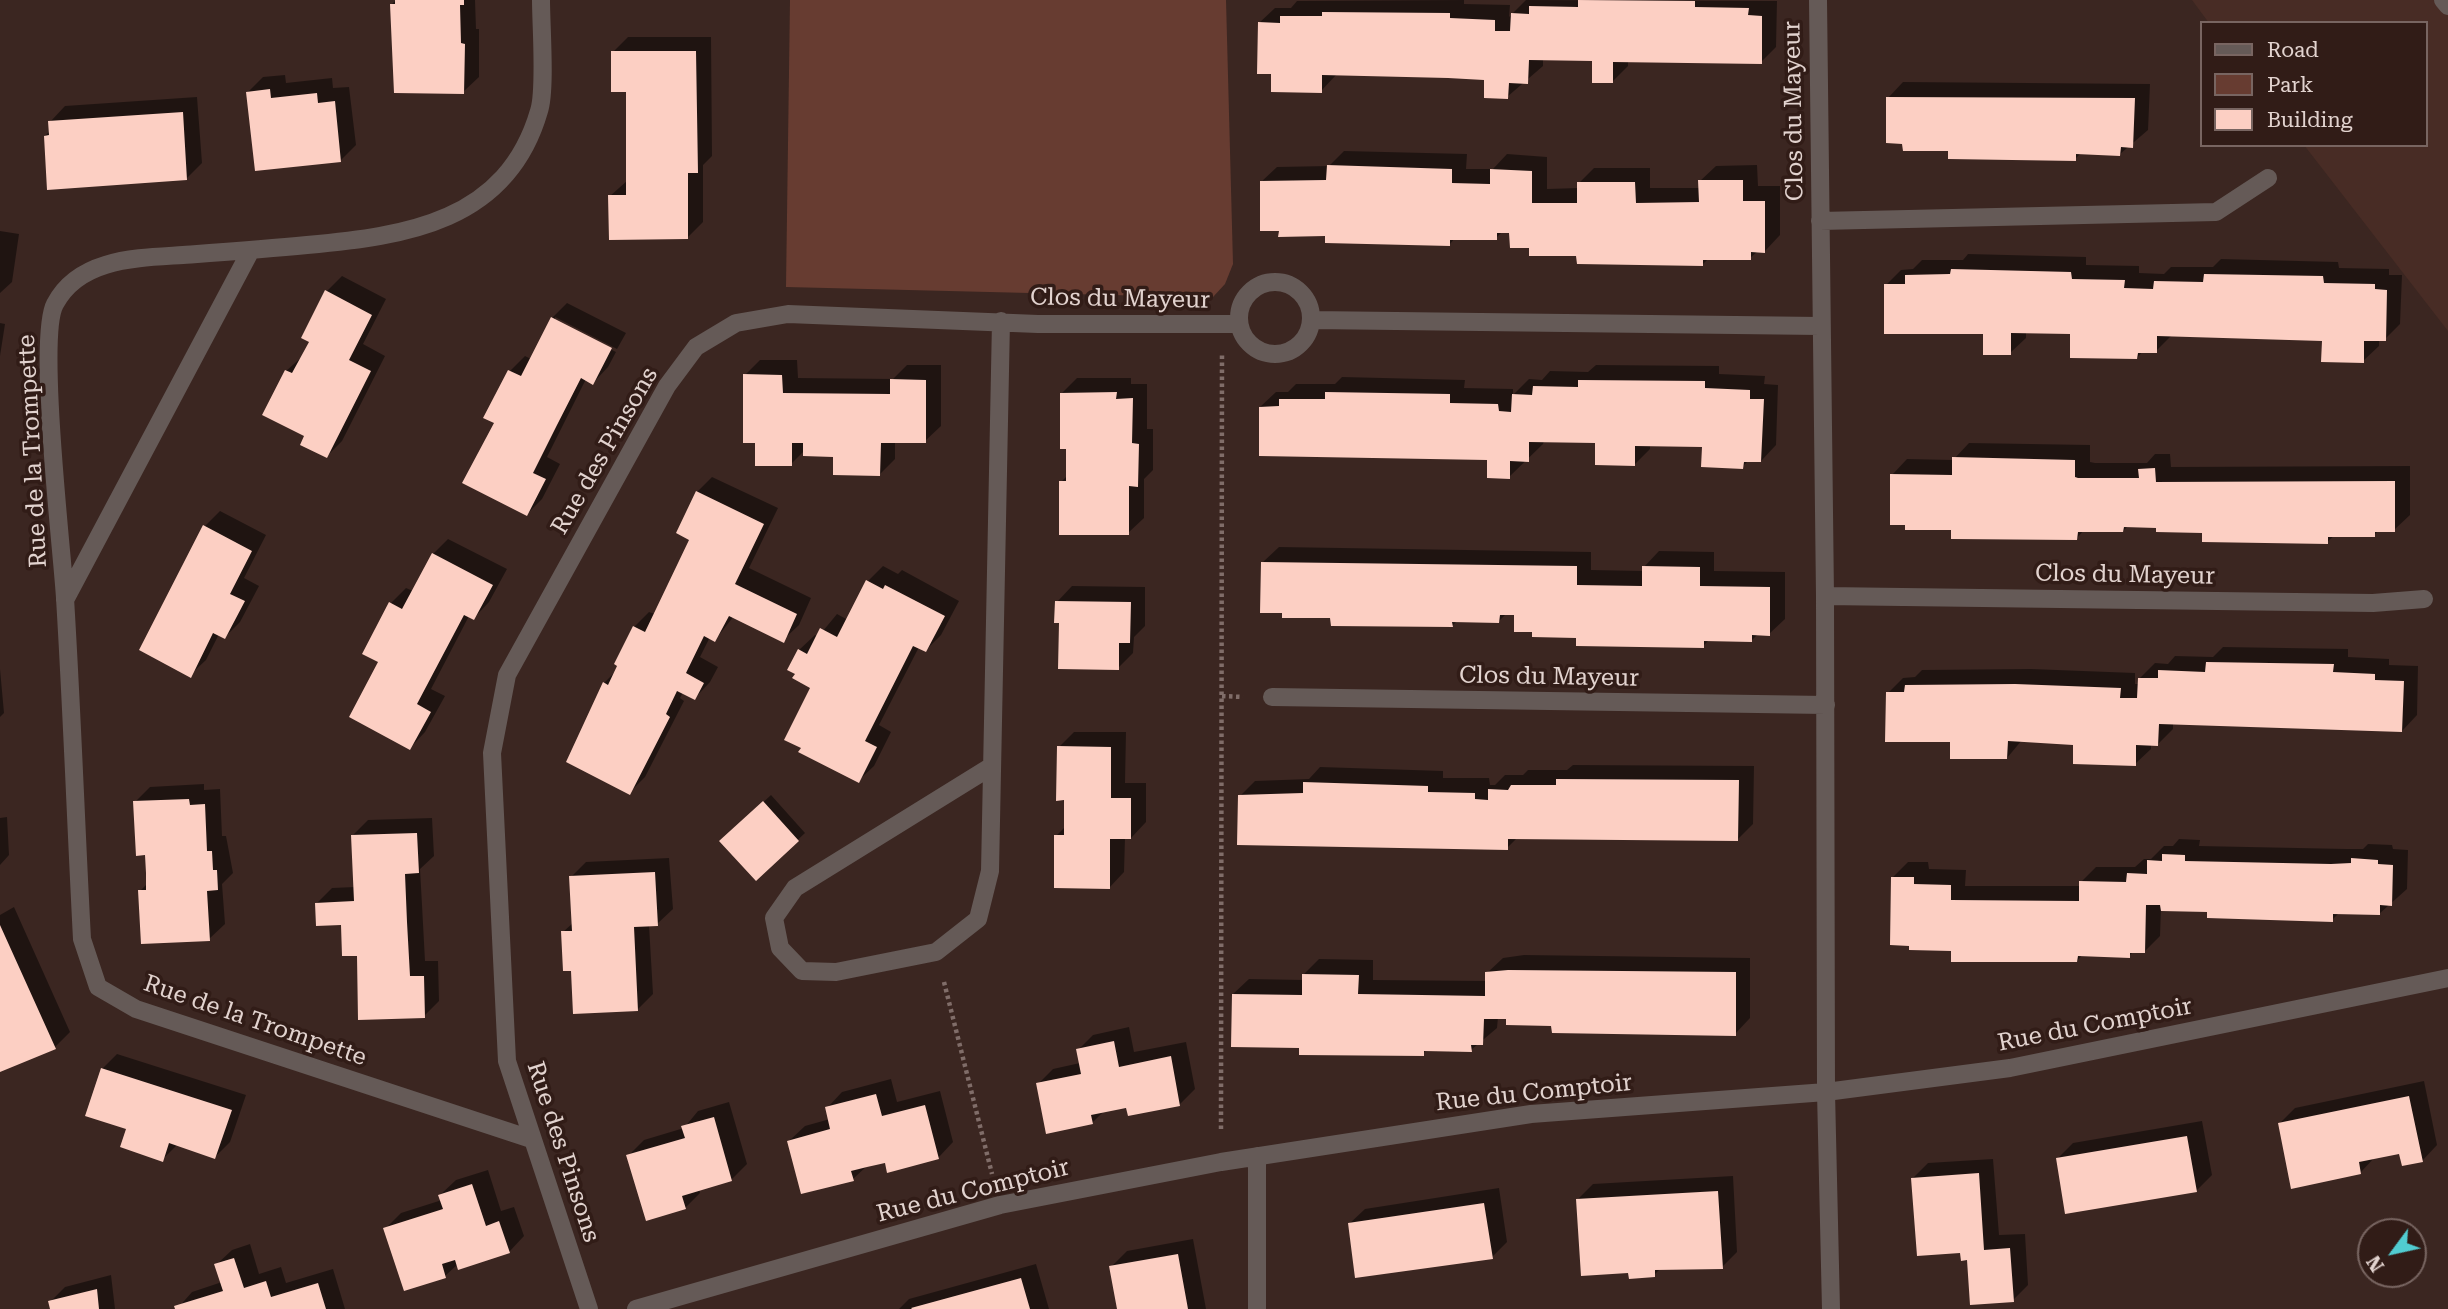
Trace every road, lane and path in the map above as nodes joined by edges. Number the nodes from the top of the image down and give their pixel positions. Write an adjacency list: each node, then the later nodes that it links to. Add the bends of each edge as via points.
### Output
1 (541, 0): 7 (street, Rue de la Trompette, via 540,109 516,164 469,206 425,228 369,239)
2 (1818, 0): 6 (street, Clos du Mayeur)
3 (2443, 0): 4 (street)
4 (2448, 6)
5 (2268, 178): 6 (street, Clos du Mayeur, via 2216,212)
6 (1820, 221): 11 (street, Clos du Mayeur)
7 (251, 250): 14 (street, Rue de la Trompette); 14 (street, Rue de la Trompette, via 130,259 89,270 68,285 53,307 48,359)
8 (1311, 320): 10 (street, via 1303,343 1271,355 1251,345); 10 (street, via 1312,311 1299,290 1275,281 1252,290); 11 (street)
9 (1001, 321): 10 (street, Clos du Mayeur); 17 (street); 21 (street, Rue des Pinsons, via 788,314 736,323 696,347 667,386 508,675 492,753 507,1061)
10 (1230, 324): 23 (path)
11 (1820, 327): 12 (street, Clos du Mayeur)
12 (1825, 596): 13 (street, Clos du Mayeur, via 2373,603); 16 (street, Clos du Mayeur)
13 (2424, 599)
14 (65, 600): 21 (street, Rue de la Trompette, via 82,939 98,987 136,1009)
15 (1272, 697): 16 (street, Clos du Mayeur)
16 (1826, 705): 20 (street, Clos du Mayeur)
17 (992, 766): 18 (street, via 990,871 978,919); 18 (street, via 795,888 774,918 780,948 802,971 836,972)
18 (936, 952): 24 (path)
19 (2448, 978): 20 (street, Rue du Comptoir, via 2010,1069)
20 (1826, 1091): 22 (street, Rue du Comptoir, via 1531,1114); 28 (street, Clos du Mayeur)
21 (531, 1139): 25 (street, Rue des Pinsons)
22 (1257, 1156): 23 (street, Rue du Comptoir); 27 (street)
23 (1221, 1162): 24 (street, Rue du Comptoir)
24 (1000, 1205): 26 (street, Rue du Comptoir)
25 (589, 1309)
26 (636, 1309)
27 (1257, 1309)
28 (1831, 1309)

